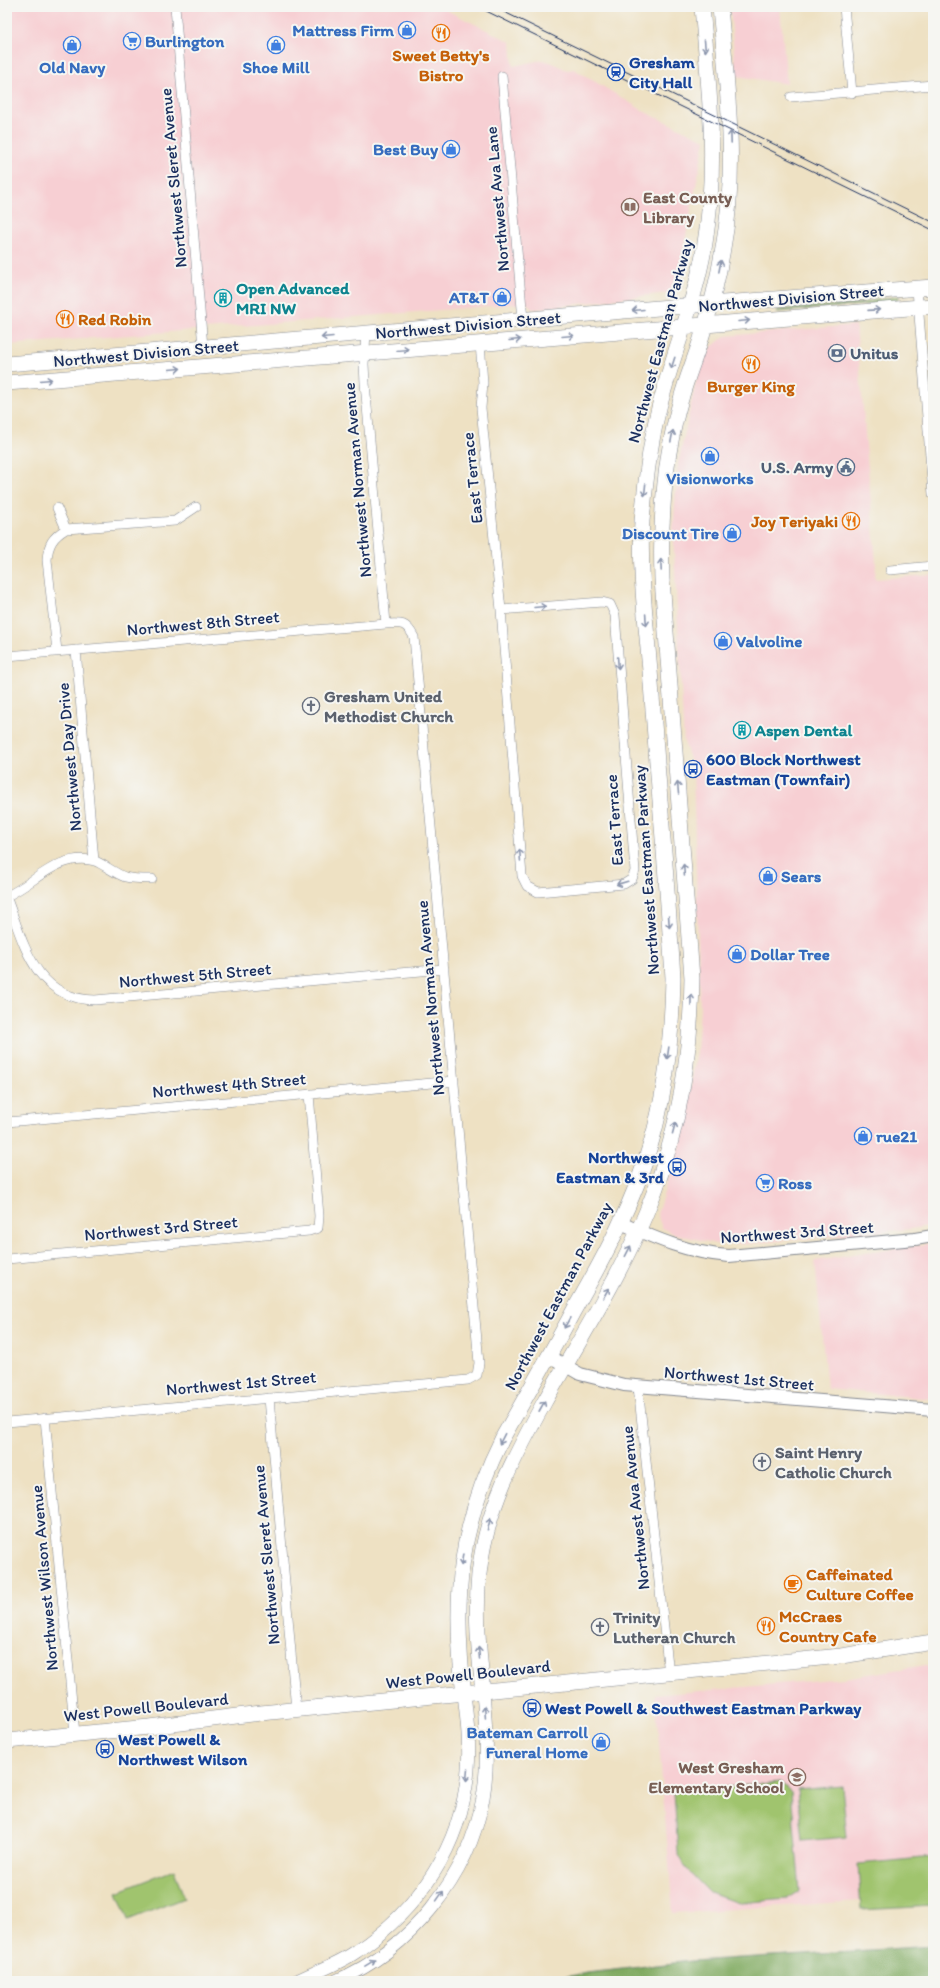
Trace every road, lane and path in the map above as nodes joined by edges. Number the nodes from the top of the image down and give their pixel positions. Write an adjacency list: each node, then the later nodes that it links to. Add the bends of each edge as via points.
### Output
1 (175, 7): 19 (street, Northwest Sleret Avenue)
2 (702, 7): 12 (main road, Northwest Eastman Parkway, one-way to 12, via 711,113 712,165 705,244)
3 (720, 7): 11 (main road, Northwest Eastman Parkway, one-way to 3, via 727,224 731,161)
4 (844, 7): 7 (street)
5 (502, 76): 14 (street, Northwest Ava Lane)
6 (933, 85): 7 (street)
7 (852, 93): 8 (street)
8 (791, 97)
9 (933, 287): 10 (main road, Northwest Division Street)
10 (918, 289): 11 (main road, Northwest Division Street); 13 (street)
11 (711, 304): 12 (main road, Northwest Division Street); 15 (main road, Northwest Eastman Parkway)
12 (691, 306): 14 (main road, Northwest Division Street, one-way to 14); 16 (main road, Northwest Eastman Parkway)
13 (926, 306): 15 (main road, Northwest Division Street, one-way to 13); 23 (street)
14 (523, 320): 17 (main road, Northwest Division Street)
15 (705, 324): 16 (main road, Northwest Division Street); 43 (main road, Northwest Eastman Parkway, one-way to 15, via 660,1178 676,1124 687,1061 691,1016 691,953 662,579 661,532 665,475 673,431)
16 (684, 326): 18 (main road, Northwest Division Street, one-way to 16); 42 (main road, Northwest Eastman Parkway, one-way to 42, via 654,430 647,468 642,524 644,597 672,959 672,1015 665,1079 657,1120)
17 (366, 334): 19 (main road, Northwest Division Street, one-way to 19); 20 (street, Northwest Norman Avenue)
18 (480, 344): 20 (main road, Northwest Division Street, one-way to 18); 29 (street, East Terrace, via 483,383 482,428)
19 (203, 347): 21 (main road, Northwest Division Street)
20 (364, 353): 22 (main road, Northwest Division Street, one-way to 20); 31 (street, Northwest Norman Avenue)
21 (7, 364)
22 (7, 383)
23 (933, 494)
24 (196, 507): 26 (street, via 175,521)
25 (57, 508): 26 (street)
26 (66, 529): 33 (street, via 55,536 48,546 47,560)
27 (933, 566): 28 (street)
28 (890, 570)
29 (501, 610): 29 (street, East Terrace, one-way to 29, via 602,602 610,604 615,615 635,871 632,879 624,884 538,892 527,886 522,876)
30 (401, 623): 31 (street, Northwest 8th Street); 38 (street, Northwest Norman Avenue, via 409,628 414,637)
31 (386, 624): 32 (street, Northwest 8th Street)
32 (76, 650): 33 (street, Northwest 8th Street); 35 (street, Northwest Day Drive)
33 (57, 651): 34 (street, Northwest 8th Street)
34 (7, 656)
35 (94, 861): 36 (street, via 124,877); 37 (street, via 78,859 54,865)
36 (152, 879)
37 (7, 898): 38 (street, Northwest 5th Street, via 30,959 38,972 57,990 82,1000)
38 (444, 969): 39 (street, Northwest Norman Avenue)
39 (454, 1082): 40 (street, Northwest 4th Street); 48 (street, Northwest Norman Avenue, via 479,1363)
40 (309, 1094): 41 (street, Northwest 4th Street); 45 (street, Northwest 3rd Street, via 318,1228 309,1231)
41 (7, 1122)
42 (621, 1223): 43 (street, Northwest 3rd Street); 46 (main road, Northwest Eastman Parkway, one-way to 46)
43 (638, 1231): 44 (street, Northwest 3rd Street, via 682,1248 729,1256); 47 (main road, Northwest Eastman Parkway, one-way to 43)
44 (933, 1236)
45 (7, 1259)
46 (549, 1356): 47 (street, Northwest 1st Street); 57 (main road, Northwest Eastman Parkway, one-way to 57, via 491,1461 470,1518 458,1592)
47 (564, 1366): 49 (street, Northwest 1st Street, via 595,1379); 56 (main road, Northwest Eastman Parkway, one-way to 47, via 477,1596 485,1539 494,1505 509,1468)
48 (477, 1375): 50 (street, Northwest 1st Street, via 468,1380)
49 (638, 1387): 51 (street, Northwest 1st Street); 55 (street, Northwest Ava Avenue)
50 (269, 1398): 52 (street, Northwest 1st Street); 58 (street, Northwest Sleret Avenue)
51 (933, 1410)
52 (45, 1418): 53 (street, Northwest 1st Street); 59 (street, Northwest Wilson Avenue)
53 (7, 1422)
54 (933, 1642): 55 (main road, West Powell Boulevard, via 841,1656)
55 (669, 1674): 56 (main road, West Powell Boulevard)
56 (483, 1692): 57 (main road, West Powell Boulevard); 62 (main road, one-way to 56, via 371,1962 398,1943 434,1904 457,1870 474,1833 483,1799 487,1749)
57 (464, 1694): 58 (main road, West Powell Boulevard); 61 (main road, one-way to 61, via 468,1737 467,1782 454,1832 438,1867 422,1892 387,1930 355,1952)
58 (296, 1710): 59 (main road, West Powell Boulevard)
59 (75, 1734): 60 (main road, West Powell Boulevard)
60 (7, 1741)
61 (303, 1980)
62 (336, 1981)

